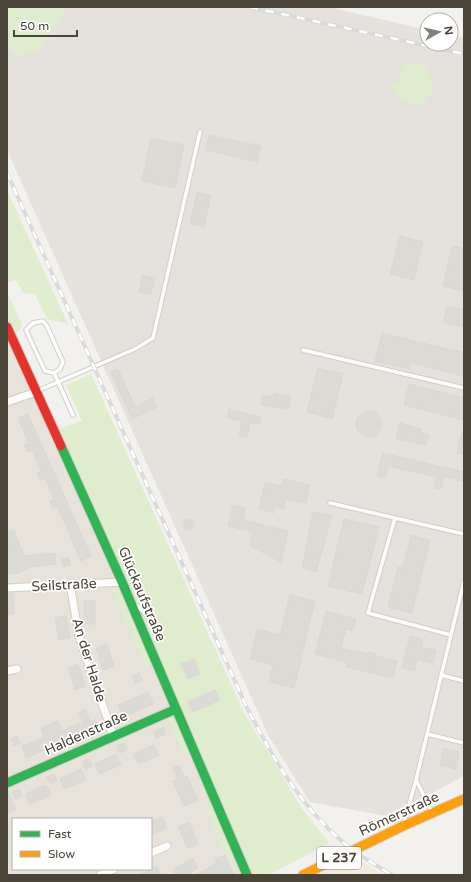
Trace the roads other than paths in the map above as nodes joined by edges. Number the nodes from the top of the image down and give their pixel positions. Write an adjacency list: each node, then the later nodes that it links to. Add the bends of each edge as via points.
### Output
1 (200, 132): 5 (lane, via 153,338 135,349)
2 (7, 327): 7 (street, Glückaufstraße)
3 (303, 350): 6 (lane)
4 (54, 373): 4 (lane, via 60,369 63,362 44,321 33,323 26,330 45,371); 5 (lane)
5 (57, 382): 7 (lane); 9 (lane)
6 (464, 388)
7 (36, 392): 8 (street); 14 (street, Glückaufstraße)
8 (7, 402)
9 (74, 415)
10 (330, 503): 11 (lane)
11 (395, 518): 12 (lane); 18 (lane, via 368,613)
12 (464, 534)
13 (464, 581): 18 (lane)
14 (122, 582): 15 (street, Seilstraße); 17 (street, Glückaufstraße)
15 (70, 584): 16 (street, Seilstraße); 26 (street, An der Halde, via 79,636)
16 (7, 588)
17 (130, 602): 19 (lane, via 142,610); 24 (street, Glückaufstraße)
18 (451, 635): 22 (lane)
19 (162, 636)
20 (17, 669): 21 (street)
21 (7, 672)
22 (441, 675): 23 (lane); 25 (lane)
23 (464, 682)
24 (176, 709): 26 (street, Haldenstraße); 37 (street, Glückaufstraße)
25 (427, 734): 27 (lane); 28 (lane)
26 (113, 736): 29 (street, Haldenstraße)
27 (464, 743)
28 (416, 780): 31 (lane); 32 (lane)
29 (7, 782)
30 (464, 799): 31 (street, Römerstraße / L 237)
31 (433, 813): 32 (street, Römerstraße / L 237)
32 (403, 826): 38 (street, Römerstraße / L 237)
33 (167, 846): 34 (street)
34 (152, 853)
35 (112, 870): 36 (street)
36 (100, 875)
37 (247, 875)
38 (303, 875)

